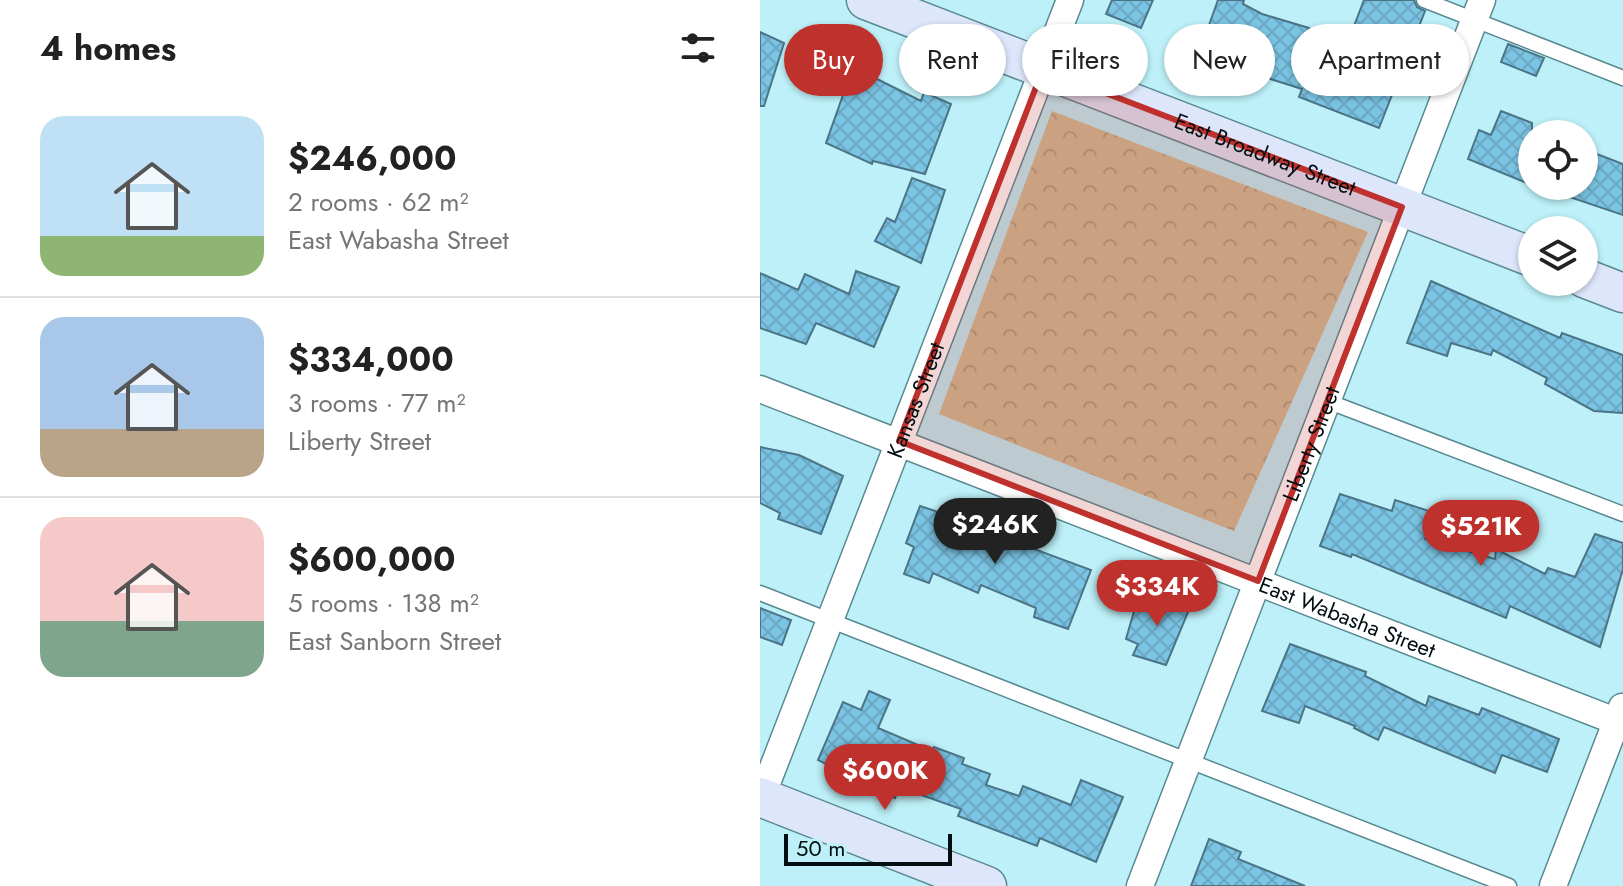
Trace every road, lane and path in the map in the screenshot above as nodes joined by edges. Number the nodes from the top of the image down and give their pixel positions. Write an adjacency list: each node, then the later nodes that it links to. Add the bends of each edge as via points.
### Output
1 (866, 0): 6 (main road, East Broadway Street)
2 (1070, 0): 5 (street, Kansas Street)
3 (1424, 0): 4 (lane)
4 (1478, 10): 7 (lane); 10 (street, Liberty Street)
5 (1061, 24)
6 (1022, 61)
7 (1623, 78)
8 (1033, 96): 16 (street, Kansas Street)
9 (1113, 96): 10 (main road, East Broadway Street)
10 (1402, 207): 11 (main road, East Broadway Street); 15 (street, Liberty Street)
11 (1518, 252)
12 (1598, 283): 13 (main road)
13 (1623, 293)
14 (760, 389): 16 (street, East Wabasha Street)
15 (1327, 401): 17 (lane); 18 (street, Liberty Street)
16 (899, 441): 18 (street, East Wabasha Street); 20 (street, Kansas Street)
17 (1623, 514)
18 (1258, 581): 21 (street, East Wabasha Street); 22 (street, Liberty Street)
19 (760, 593): 20 (lane)
20 (830, 621): 22 (lane); 23 (street, Kansas Street)
21 (1621, 717): 27 (street)
22 (1189, 760): 25 (street, Liberty Street); 26 (lane)
23 (760, 798): 24 (main road)
24 (987, 886)
25 (1140, 886)
26 (1509, 886)
27 (1553, 886)

